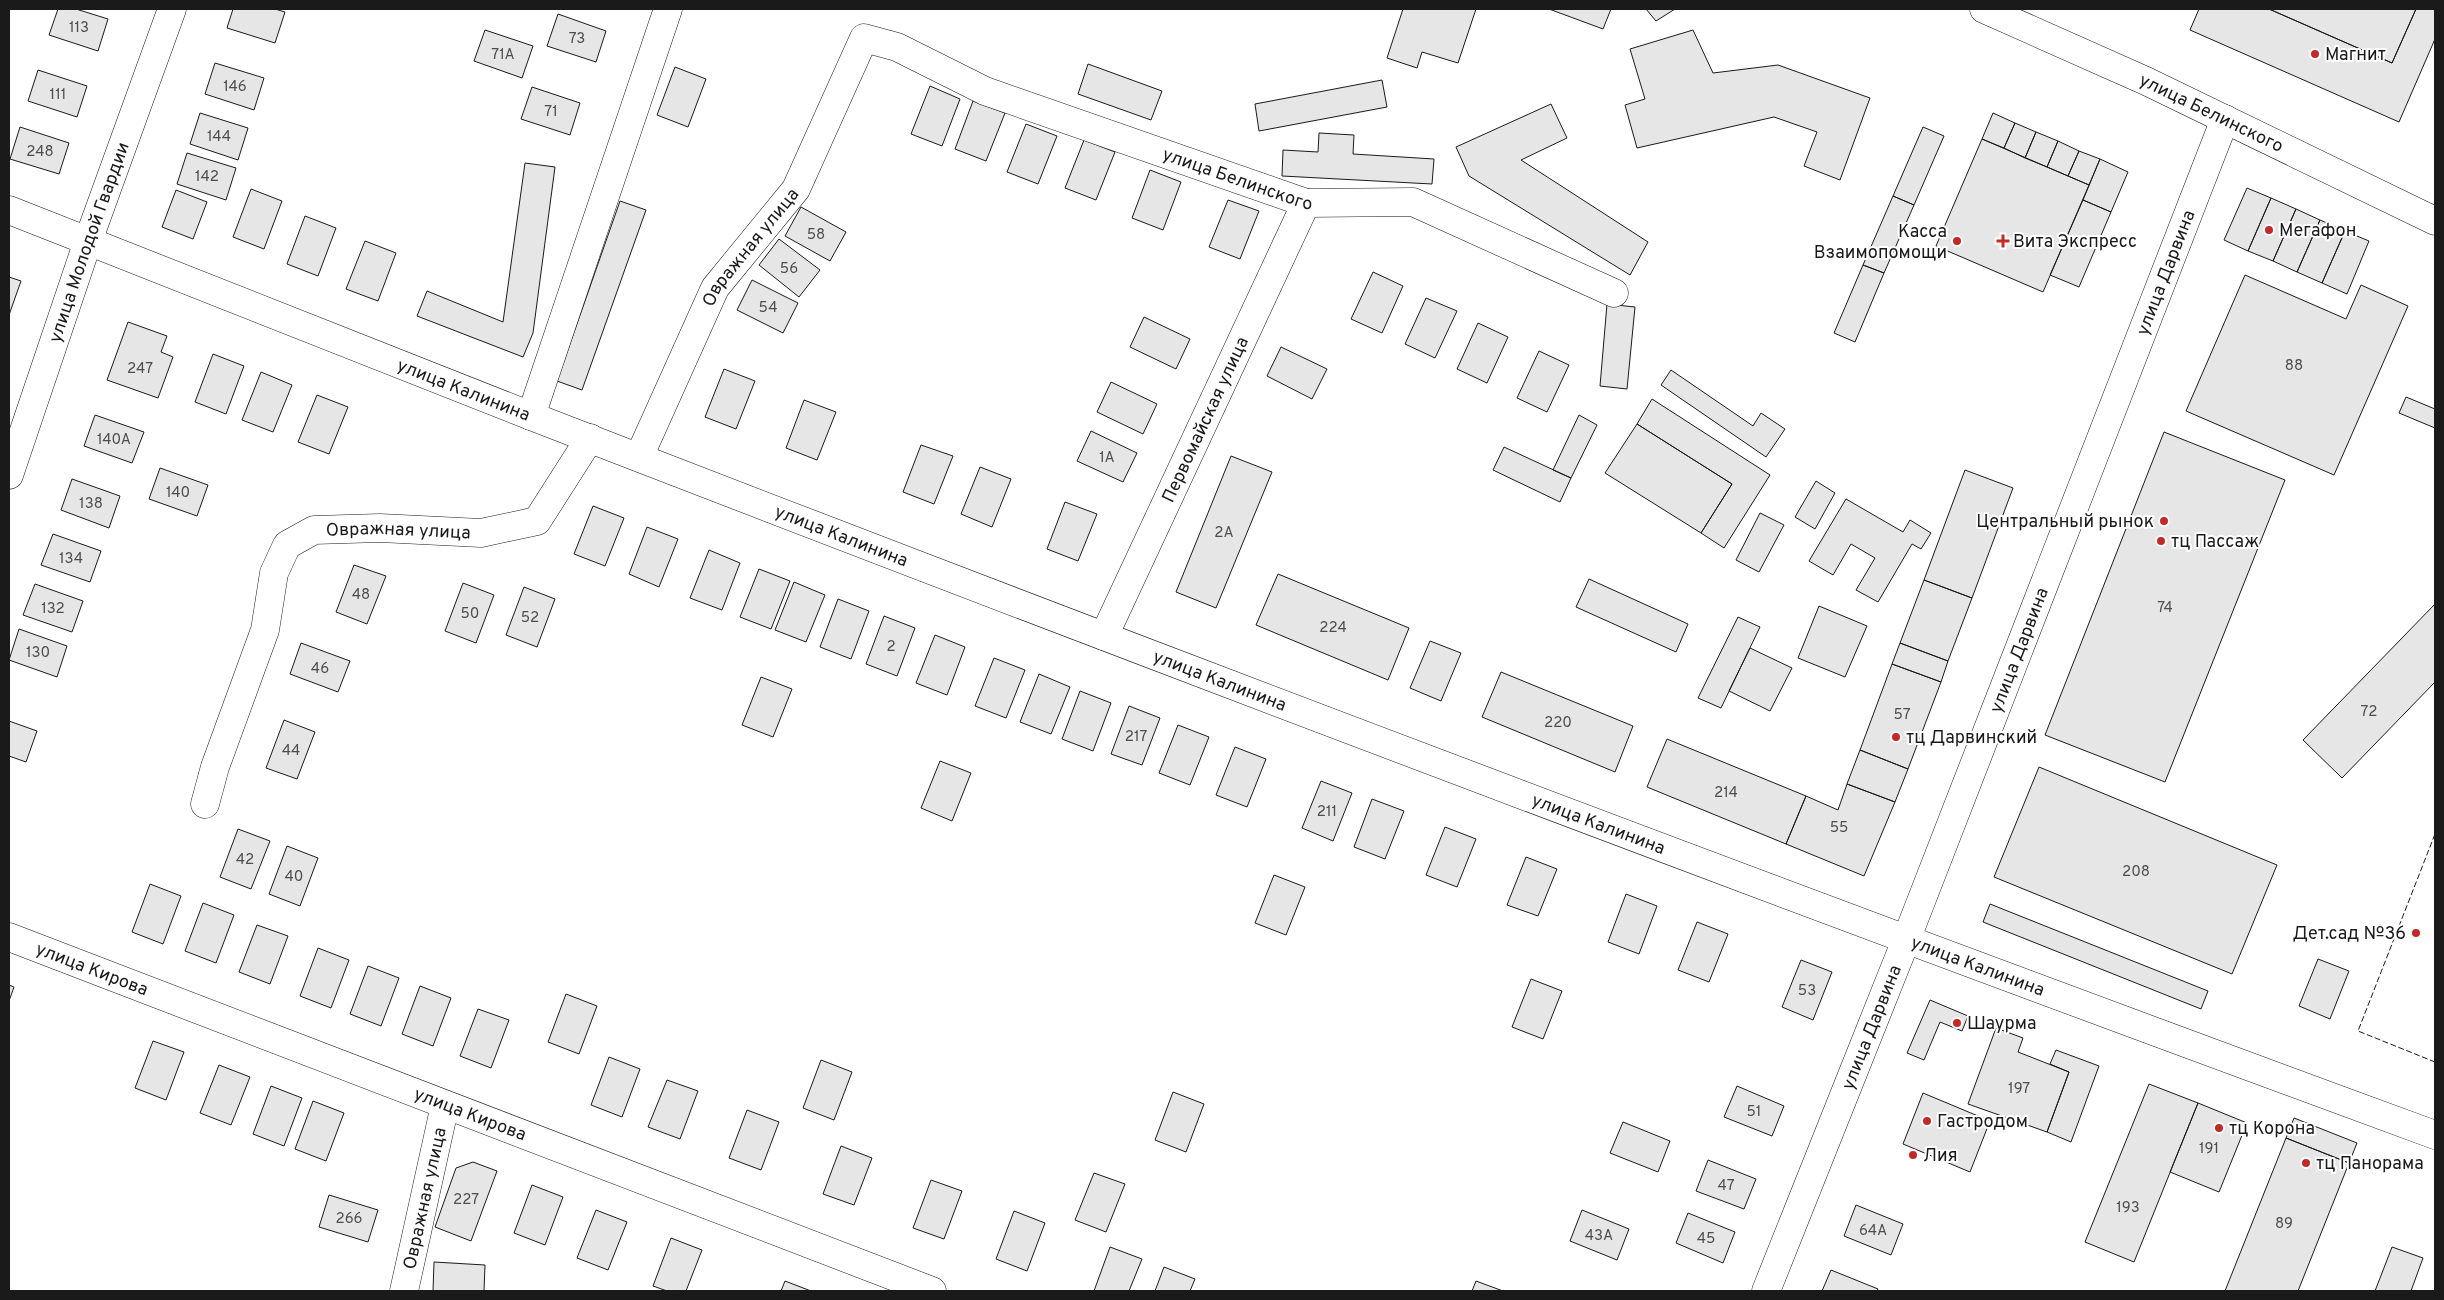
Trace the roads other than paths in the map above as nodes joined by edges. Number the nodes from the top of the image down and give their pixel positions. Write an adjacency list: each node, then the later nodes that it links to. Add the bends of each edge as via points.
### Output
1 (172, 9): 9 (street, улица Молодой Гвардии)
2 (668, 9): 11 (street)
3 (1984, 9): 5 (street, улица Белинского)
4 (864, 38): 6 (street, улица Белинского, via 897,46 985,91); 13 (street, Овражная улица, via 796,189 715,288)
5 (2225, 120): 8 (street, улица Белинского); 18 (street, улица Дарвина)
6 (1306, 203): 10 (street, улица Белинского, via 1413,202); 15 (street, Первомайская улица)
7 (9, 210): 9 (street, улица Калинина)
8 (2435, 221)
9 (88, 241): 11 (street, улица Калинина); 14 (street, улица Молодой Гвардии)
10 (1614, 294)
11 (531, 416): 12 (street, улица Калинина)
12 (590, 438): 13 (street, улица Калинина); 16 (street, Овражная улица, via 537,521 481,532 380,528 314,530 287,545 274,573 265,630)
13 (639, 457): 15 (street, улица Калинина)
14 (9, 476)
15 (1104, 636): 18 (street, улица Калинина)
16 (205, 804)
17 (9, 938): 19 (street, улица Кирова)
18 (1906, 940): 20 (street, улица Калинина); 23 (street, улица Дарвина)
19 (445, 1105): 21 (street, Овражная улица); 22 (street, улица Кирова)
20 (2435, 1135)
21 (404, 1291)
22 (932, 1291)
23 (1766, 1291)

